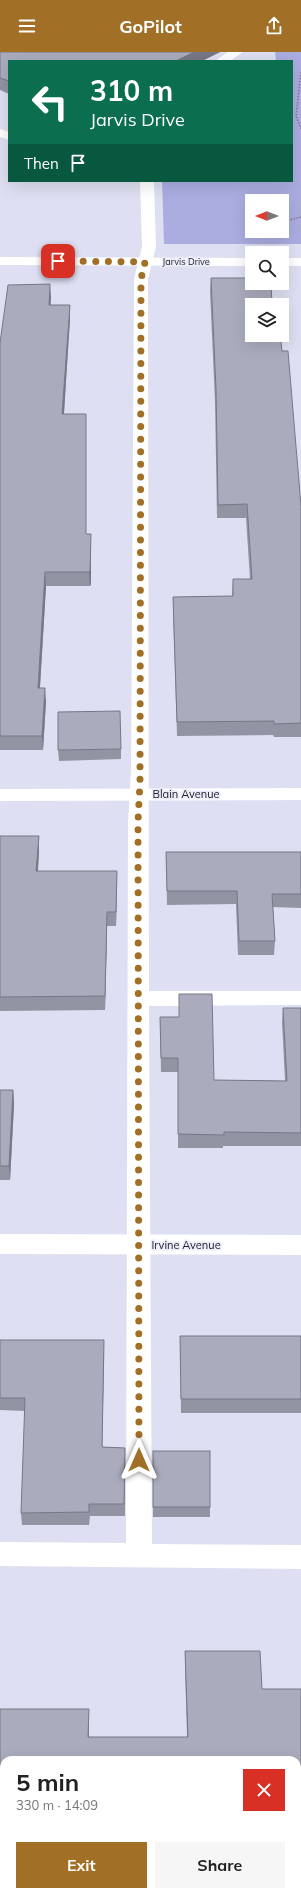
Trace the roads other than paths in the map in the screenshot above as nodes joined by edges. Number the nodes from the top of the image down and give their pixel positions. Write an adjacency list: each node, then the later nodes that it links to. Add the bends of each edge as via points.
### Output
1 (237, 52): 2 (lane)
2 (222, 60)
3 (147, 182): 5 (lane, via 149,247)
4 (0, 261): 5 (street, Jarvis Drive)
5 (145, 262): 6 (street, Jarvis Drive); 9 (lane, via 141,279)
6 (245, 262)
7 (289, 262): 8 (street)
8 (301, 262)
9 (140, 793): 10 (street, Blain Avenue); 11 (street, Blain Avenue); 13 (lane)
10 (301, 794)
11 (0, 795)
12 (301, 998): 13 (lane)
13 (139, 999): 15 (lane)
14 (0, 1244): 15 (street, Irvine Avenue)
15 (138, 1245): 16 (street, Irvine Avenue); 18 (lane)
16 (301, 1245)
17 (0, 1554): 18 (lane)
18 (139, 1556): 19 (lane)
19 (301, 1557)

